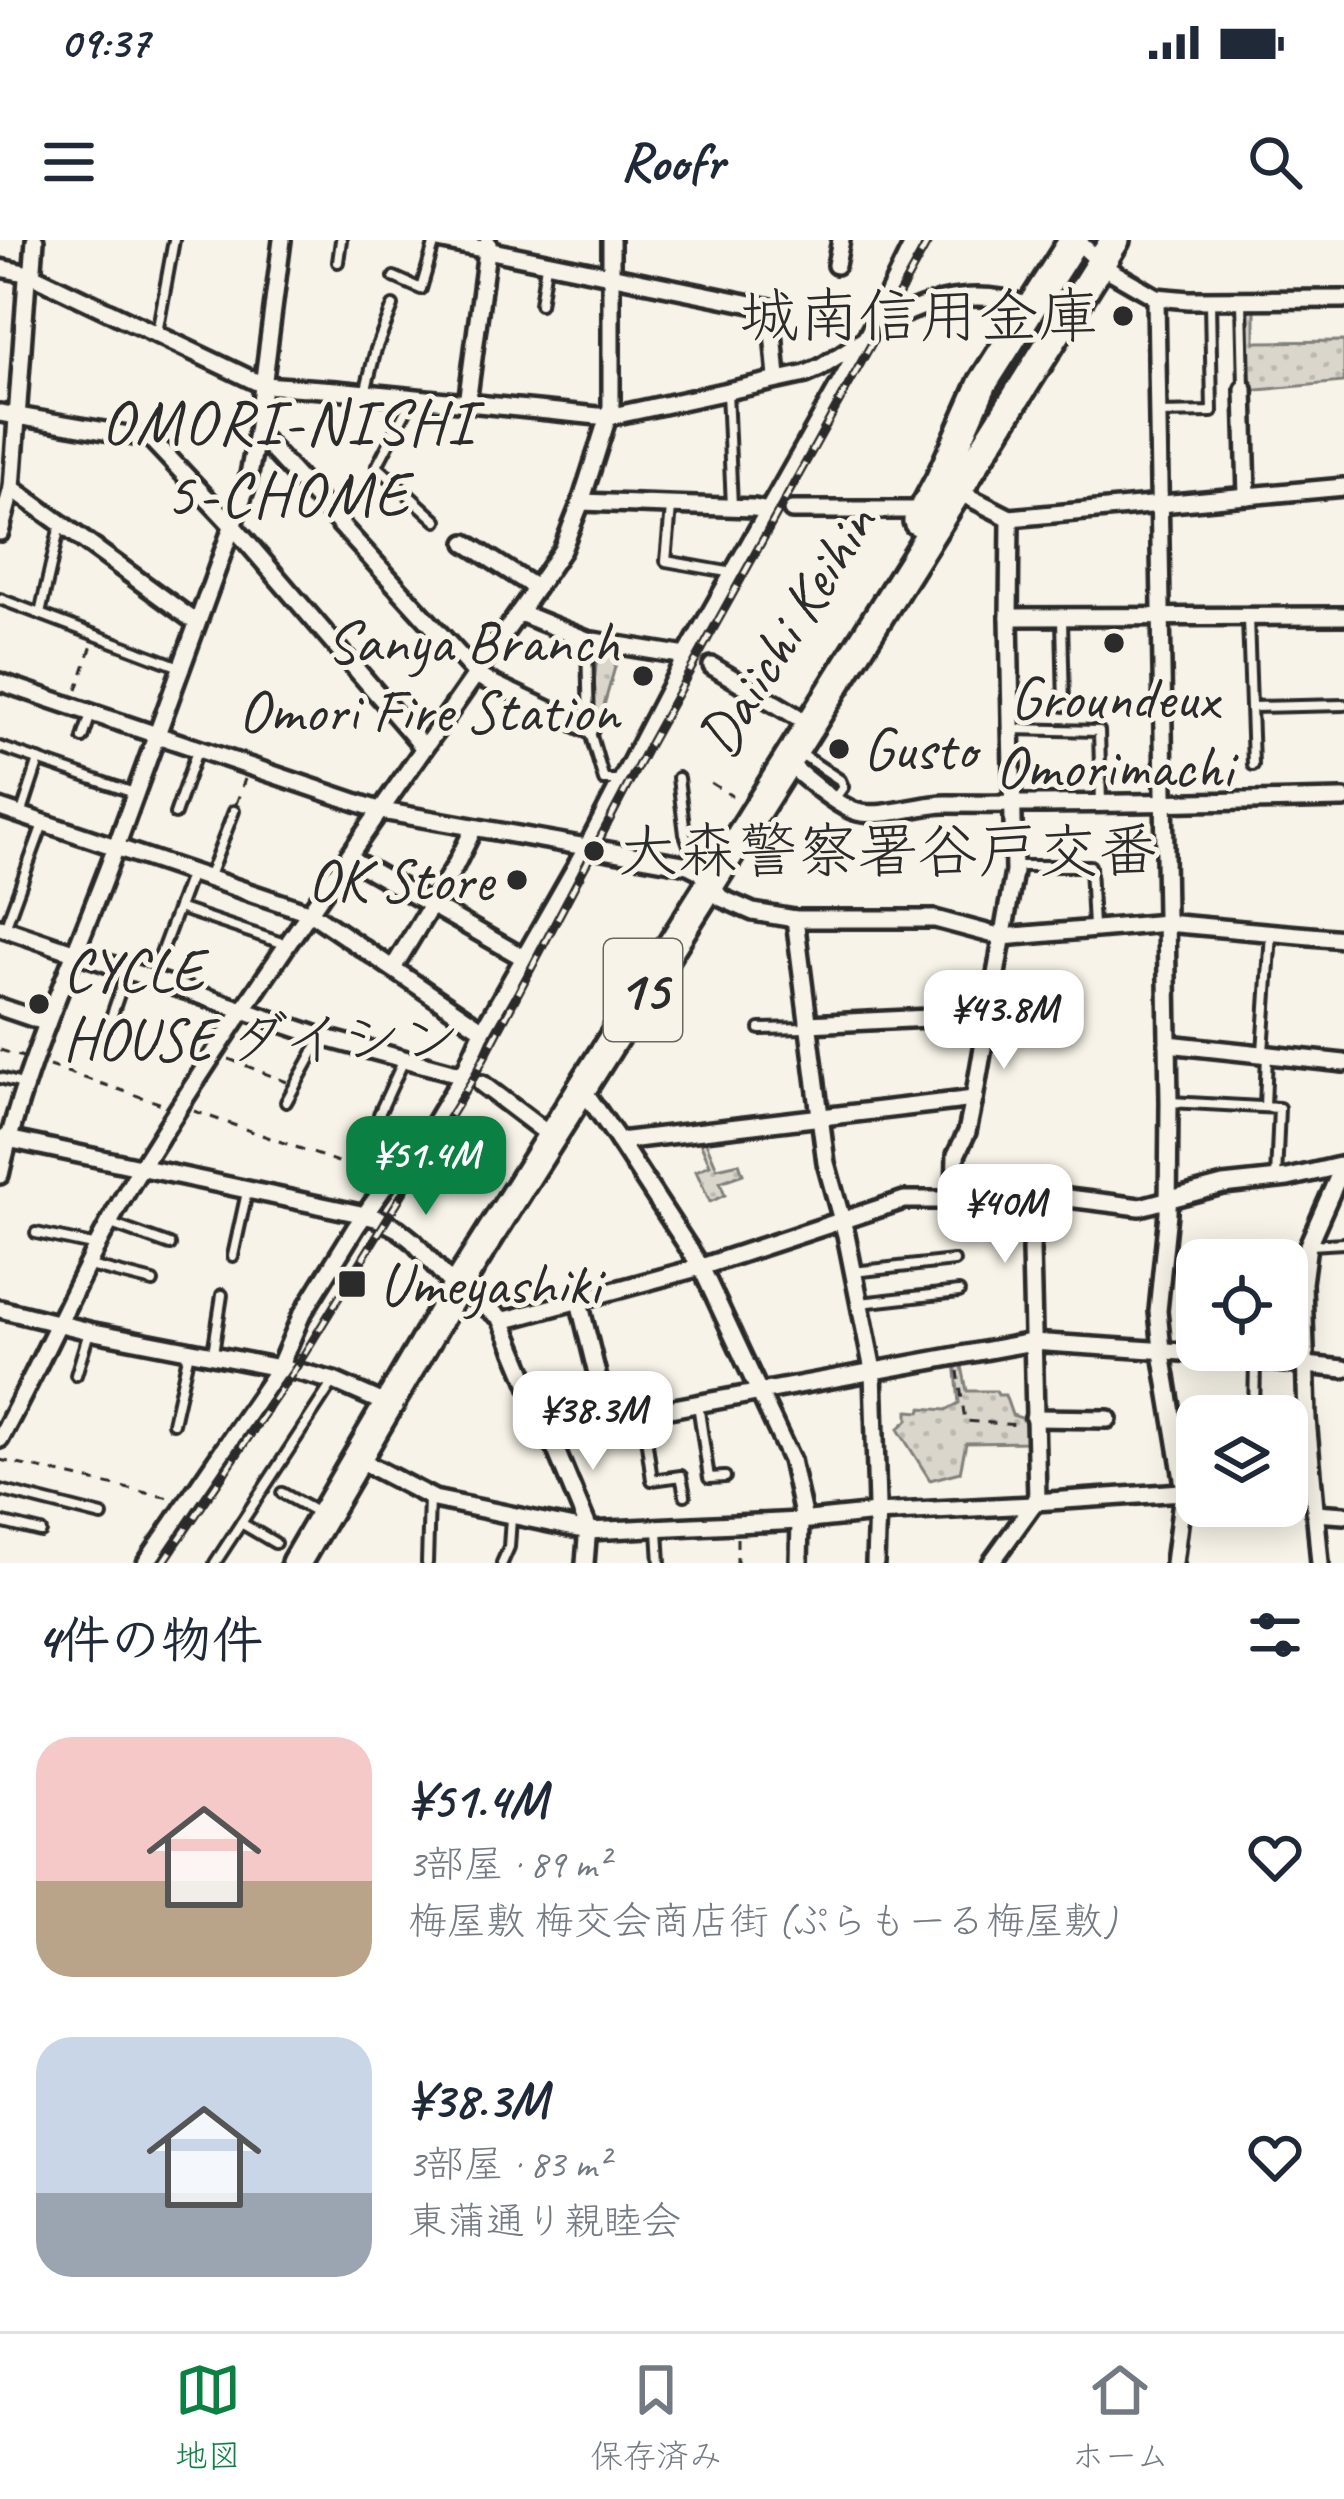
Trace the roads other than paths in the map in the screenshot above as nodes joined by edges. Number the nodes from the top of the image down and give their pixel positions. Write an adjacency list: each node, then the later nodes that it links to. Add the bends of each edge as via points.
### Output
1 (35, 240): 15 (street)
2 (174, 240): 27 (lane)
3 (282, 240): 29 (street)
4 (341, 240): 11 (lane)
5 (437, 240): 9 (street); 16 (lane, via 421,289)
6 (611, 240): 17 (street)
7 (841, 240): 13 (street)
8 (915, 240): 26 (street)
9 (488, 245): 12 (street); 34 (street)
10 (1093, 246): 19 (street, via 1109,270); 24 (highway, Daiichi Keihin / 15); 40 (highway, Daiichi Keihin / 15, via 1000,422)
11 (338, 262)
12 (547, 263): 17 (street); 22 (lane)
13 (836, 265)
14 (0, 268): 15 (street)
15 (30, 274): 27 (street); 37 (street)
16 (394, 277)
17 (611, 277): 28 (street, via 771,308); 38 (street)
18 (1337, 296): 21 (street)
19 (1156, 297): 20 (street); 36 (street)
20 (1210, 300): 21 (street); 36 (lane, via 1212,412)
21 (1242, 300): 30 (lane)
22 (541, 304)
23 (393, 306): 32 (lane)
24 (1031, 307): 25 (street, via 954,298); 40 (highway, Daiichi Keihin / 15, via 983,383)
25 (906, 313)
26 (871, 332): 28 (street, via 820,368); 50 (street)
27 (157, 335): 29 (street)
28 (777, 378): 31 (street)
29 (263, 386): 32 (street); 39 (street)
30 (1244, 389): 43 (street)
31 (727, 390): 38 (street); 47 (lane)
32 (365, 393): 33 (street)
33 (412, 398): 34 (street); 52 (lane, via 377,466)
34 (467, 404): 38 (street)
35 (0, 413): 37 (street)
36 (1158, 413): 45 (street)
37 (18, 416): 42 (street); 54 (street, via 151,439)
38 (608, 416): 44 (street)
39 (257, 433): 54 (street); 72 (street)
40 (948, 485): 49 (highway, Daiichi Keihin / 15); 51 (street); 86 (highway, Daiichi Keihin / 15)
41 (1344, 487): 43 (street)
42 (12, 488): 53 (street); 55 (street)
43 (1247, 496): 45 (street)
44 (580, 502): 46 (street); 58 (street)
45 (1160, 503): 51 (street); 66 (street)
46 (671, 506): 47 (street); 57 (lane, via 666,560)
47 (732, 507): 50 (street)
48 (792, 509): 49 (street)
49 (924, 510): 78 (highway, Daiichi Keihin / 15)
50 (768, 511): 57 (street)
51 (1010, 518): 62 (street)
52 (437, 521)
53 (61, 523): 61 (lane); 67 (street)
54 (232, 525): 67 (street); 85 (street)
55 (0, 532)
56 (466, 544): 58 (street)
57 (733, 573): 69 (street)
58 (536, 588): 60 (street)
59 (0, 599): 61 (lane)
60 (520, 613): 68 (street); 72 (street)
61 (40, 614): 71 (lane)
62 (1009, 616): 64 (street); 79 (street)
63 (1344, 616): 65 (street)
64 (1062, 617): 66 (street); 75 (lane)
65 (1248, 617): 66 (street); 76 (lane)
66 (1162, 618): 93 (street)
67 (197, 623): 71 (street)
68 (587, 640): 69 (street); 80 (lane)
69 (686, 656): 90 (street)
70 (712, 666): 78 (street)
71 (180, 667): 81 (street)
72 (476, 673): 80 (street); 85 (street)
73 (0, 682): 77 (street)
74 (1344, 705): 76 (lane)
75 (1064, 706)
76 (1252, 707): 88 (lane)
77 (91, 712): 81 (street); 82 (lane)
78 (796, 716): 109 (highway, Daiichi Keihin / 15)
79 (1011, 729): 94 (lane, via 1099,730); 95 (street)
80 (589, 730): 90 (lane, via 604,781)
81 (155, 734): 84 (street); 91 (street)
82 (82, 738)
83 (0, 747): 87 (lane)
84 (198, 748): 98 (street); 99 (lane)
85 (424, 748): 98 (street)
86 (790, 756): 95 (street, via 855,812); 109 (highway, Daiichi Keihin / 15)
87 (39, 760): 91 (lane); 100 (lane)
88 (1253, 765)
89 (678, 778): 109 (lane, via 685,834)
90 (621, 780): 104 (street)
91 (134, 793): 103 (street)
92 (1344, 800): 93 (street)
93 (1165, 803): 94 (street); 114 (street)
94 (1101, 804): 95 (street)
95 (1012, 806): 106 (street)
96 (0, 808): 100 (street)
97 (234, 811): 108 (lane)
98 (382, 811): 102 (street); 105 (street)
99 (175, 814)
100 (21, 815): 101 (street)
101 (44, 823): 103 (street); 115 (lane)
102 (475, 828): 104 (street); 110 (street)
103 (116, 847): 107 (street); 121 (street)
104 (586, 848): 109 (street, via 688,866); 122 (street)
105 (349, 858): 110 (street); 112 (street)
106 (1014, 866): 116 (lane, via 1090,866); 118 (street)
107 (192, 871): 108 (street); 111 (lane)
108 (209, 877): 112 (street)
109 (705, 878): 113 (street, via 722,898); 143 (highway, Daiichi Keihin / 15); 150 (highway, Daiichi Keihin / 15)
110 (430, 904): 122 (street); 123 (street)
111 (178, 908): 120 (lane); 125 (lane)
112 (311, 913): 120 (street); 123 (street)
113 (795, 920): 118 (street, via 935,919); 130 (street)
114 (1166, 923): 116 (street); 117 (street); 135 (street)
115 (3, 928): 121 (street)
116 (1093, 930): 118 (street)
117 (1271, 933): 119 (street); 136 (lane)
118 (1002, 938): 128 (street)
119 (1344, 939)
120 (289, 946): 127 (street)
121 (74, 951): 124 (street); 129 (street)
122 (524, 958): 133 (street)
123 (393, 968): 133 (street)
124 (128, 970): 125 (street); 131 (lane)
125 (152, 978): 127 (street)
126 (0, 1007): 129 (street)
127 (245, 1010): 134 (street); 154 (street)
128 (989, 1015): 130 (street); 144 (street)
129 (47, 1023): 142 (street)
130 (808, 1026): 132 (lane); 149 (street)
131 (107, 1029)
132 (760, 1029)
133 (483, 1030): 139 (street)
134 (322, 1036): 137 (street); 145 (lane)
135 (1168, 1044): 136 (street); 146 (street)
136 (1265, 1054): 138 (street); 147 (lane)
137 (404, 1060): 139 (street); 148 (lane)
138 (1344, 1063)
139 (463, 1076): 161 (street)
140 (0, 1078): 142 (lane)
141 (482, 1084): 150 (street)
142 (26, 1085): 151 (street)
143 (580, 1090): 152 (street); 175 (highway, Daiichi Keihin / 15)
144 (974, 1099): 149 (street); 159 (street, via 956,1155)
145 (286, 1102)
146 (1168, 1102): 147 (lane); 160 (street)
147 (1265, 1107): 156 (lane, via 1279,1108)
148 (379, 1114)
149 (819, 1117): 152 (street); 162 (street)
150 (540, 1128): 175 (highway, Daiichi Keihin / 15)
151 (4, 1139): 154 (street); 155 (street)
152 (619, 1141): 172 (street)
153 (1343, 1166): 156 (street); 167 (street)
154 (141, 1168): 157 (street); 163 (street)
155 (0, 1175)
156 (1276, 1179): 160 (street)
157 (247, 1191): 161 (street); 169 (lane)
158 (1034, 1193): 159 (street); 160 (street, via 1132,1208); 184 (street)
159 (955, 1200): 162 (street, via 904,1200)
160 (1168, 1202): 186 (street)
161 (365, 1216): 175 (street, via 398,1229); 190 (street)
162 (843, 1222): 172 (street); 173 (street)
163 (110, 1223): 166 (lane); 168 (street)
164 (36, 1233): 168 (lane)
165 (1344, 1243): 167 (lane)
166 (170, 1245)
167 (1308, 1245)
168 (97, 1246): 171 (street)
169 (232, 1256)
170 (954, 1261): 173 (lane)
171 (88, 1265): 174 (lane); 181 (street)
172 (701, 1267): 178 (street); 196 (street)
173 (852, 1272): 179 (street)
174 (153, 1282)
175 (452, 1283): 182 (street); 197 (highway, Daiichi Keihin / 15); 208 (highway, Daiichi Keihin / 15)
176 (959, 1292): 179 (lane)
177 (222, 1295): 188 (lane)
178 (579, 1301): 182 (street); 201 (street)
179 (858, 1303): 192 (street)
180 (0, 1309): 181 (street)
181 (58, 1322): 183 (street); 200 (street)
182 (502, 1322): 206 (street)
183 (89, 1331): 185 (street); 194 (lane)
184 (1032, 1342): 186 (street); 192 (street); 203 (street)
185 (189, 1350): 188 (street); 205 (lane)
186 (1162, 1352): 187 (street); 204 (street)
187 (1176, 1353)
188 (212, 1355): 190 (street)
189 (1308, 1364): 191 (street)
190 (278, 1368): 195 (street); 232 (street)
191 (1344, 1369)
192 (872, 1370): 196 (street); 219 (street)
193 (1307, 1371): 211 (street)
194 (76, 1375)
195 (334, 1381): 197 (street); 225 (lane)
196 (761, 1390): 198 (street); 226 (street, via 791,1460)
197 (375, 1399): 218 (highway, Daiichi Keihin / 15)
198 (698, 1403): 199 (street); 209 (lane, via 709,1478)
199 (642, 1414): 201 (street); 215 (lane, via 652,1480 681,1476)
200 (6, 1415): 207 (street)
201 (608, 1419): 206 (street)
202 (1108, 1419): 203 (street)
203 (1034, 1422): 217 (street)
204 (1176, 1422)
205 (173, 1424)
206 (547, 1429): 229 (street)
207 (0, 1439)
208 (357, 1459): 216 (street); 231 (highway, Daiichi Keihin / 15)
209 (724, 1477)
210 (1308, 1483): 211 (street)
211 (1312, 1483): 220 (street)
212 (0, 1490): 223 (lane)
213 (282, 1493): 218 (lane)
214 (1176, 1493): 217 (street)
215 (686, 1495)
216 (429, 1496): 221 (street); 234 (lane)
217 (1034, 1504): 219 (street); 240 (street)
218 (311, 1509): 231 (highway, Daiichi Keihin / 15)
219 (876, 1513): 226 (street); 239 (street)
220 (1315, 1513): 222 (street); 242 (street)
221 (512, 1515): 229 (street); 235 (lane)
222 (1344, 1515)
223 (102, 1516)
224 (0, 1522): 230 (lane)
225 (241, 1522): 231 (lane); 233 (lane)
226 (800, 1522): 228 (street); 238 (street)
227 (1182, 1527): 241 (street)
228 (658, 1528): 229 (street); 237 (lane)
229 (588, 1531): 236 (street)
230 (41, 1532)
231 (283, 1556)
232 (146, 1563)
233 (215, 1563)
234 (427, 1563)
235 (502, 1563)
236 (585, 1563)
237 (660, 1563)
238 (799, 1563)
239 (875, 1563)
240 (991, 1563)
241 (1174, 1563)
242 (1320, 1563)

